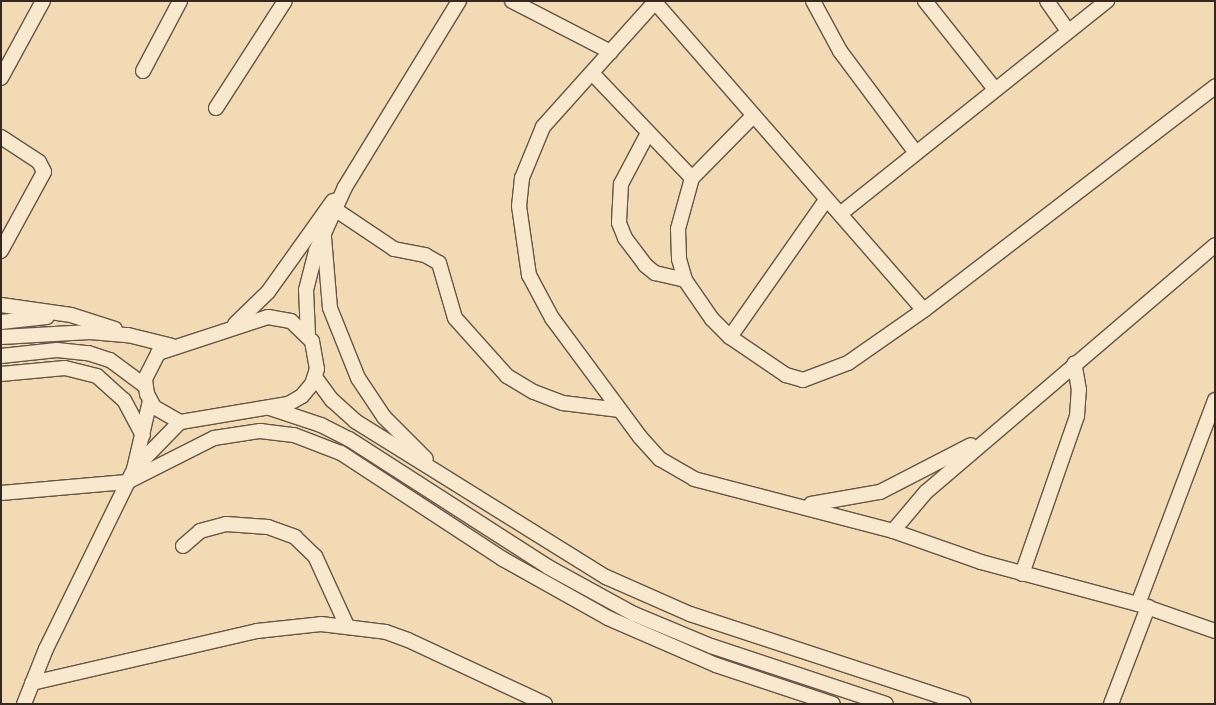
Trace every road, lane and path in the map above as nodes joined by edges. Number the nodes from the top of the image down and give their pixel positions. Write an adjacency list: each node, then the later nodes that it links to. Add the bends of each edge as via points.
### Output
1 (44, 1): 15 (street)
2 (180, 1): 13 (street)
3 (285, 1): 18 (street)
4 (459, 1): 24 (street)
5 (512, 1): 12 (street)
6 (813, 1): 22 (street, via 840,51)
7 (925, 1): 17 (street)
8 (1046, 1): 11 (street)
9 (1107, 1): 11 (street)
10 (655, 2): 12 (street); 19 (street)
11 (1067, 30): 17 (street)
12 (611, 52): 14 (street)
13 (143, 71)
14 (592, 73): 20 (street); 52 (street, via 543,127 522,178 519,206 523,249 539,297)
15 (1, 78)
16 (1215, 87): 33 (street)
17 (994, 88): 22 (street)
18 (216, 108)
19 (753, 116): 23 (street); 25 (street)
20 (648, 133): 23 (street); 31 (street, via 621,184 619,223 625,238 645,265 655,272)
21 (1, 137): 30 (street, via 38,162 44,172)
22 (916, 153): 27 (street)
23 (692, 178): 31 (street, via 678,229 679,259)
24 (345, 188): 26 (street); 36 (street, via 264,297)
25 (826, 200): 27 (street); 40 (street)
26 (336, 210): 28 (street); 52 (street, via 394,249 425,255 438,263 455,318 507,376 534,392 563,403)
27 (840, 214): 33 (street)
28 (324, 234): 38 (street, via 311,264 306,290); 59 (street, via 330,308 363,388 384,417)
29 (1215, 245): 44 (street)
30 (1, 251)
31 (685, 280): 40 (street, via 712,319)
32 (1, 305): 34 (street)
33 (924, 310): 40 (street, via 848,363 803,380 786,376)
34 (71, 315): 35 (street); 37 (street)
35 (1, 322)
36 (221, 333): 38 (street, via 260,318 276,317 291,321); 41 (street)
37 (128, 335): 39 (street, via 71,332); 41 (street)
38 (308, 335): 47 (street, via 316,354)
39 (1, 337)
40 (730, 337)
41 (172, 346): 48 (street, via 153,358)
42 (67, 350): 43 (street); 45 (street); 48 (street, via 110,360)
43 (1, 356)
44 (1074, 363): 54 (street); 65 (street, via 1079,390 1077,416)
45 (65, 368): 46 (street); 55 (street, via 90,373 110,385 132,411)
46 (1, 374)
47 (315, 377): 51 (street, via 308,390 295,401); 59 (street, via 332,400 355,421)
48 (145, 386): 50 (street)
49 (1215, 400): 66 (street)
50 (150, 401): 53 (street, via 166,417); 55 (street)
51 (270, 408): 53 (street); 56 (street, via 321,425)
52 (620, 410): 62 (street, via 660,458 681,473 729,490)
53 (180, 422): 58 (street)
54 (994, 432): 62 (street, via 913,478 880,492 830,503); 63 (street, via 926,492)
55 (143, 435): 58 (street)
56 (362, 447): 57 (street); 73 (street, via 548,567 634,614 711,646)
57 (352, 461): 60 (street, via 306,438 249,431 200,442); 72 (street, via 503,559 608,618 716,665)
58 (134, 469): 60 (street)
59 (446, 478): 74 (street, via 581,562 661,603)
60 (127, 482): 61 (street); 69 (street)
61 (1, 493)
62 (796, 505): 63 (street)
63 (893, 531): 65 (street)
64 (183, 546): 67 (street, via 200,531 226,524 268,527 294,537 315,556)
65 (1022, 574): 66 (street)
66 (1143, 606): 68 (street); 75 (street)
67 (346, 626): 69 (street, via 294,625 257,631); 71 (street, via 386,632 435,650)
68 (1215, 631)
69 (32, 683): 70 (street)
70 (24, 704)
71 (545, 704)
72 (833, 704)
73 (886, 704)
74 (964, 704)
75 (1111, 704)

